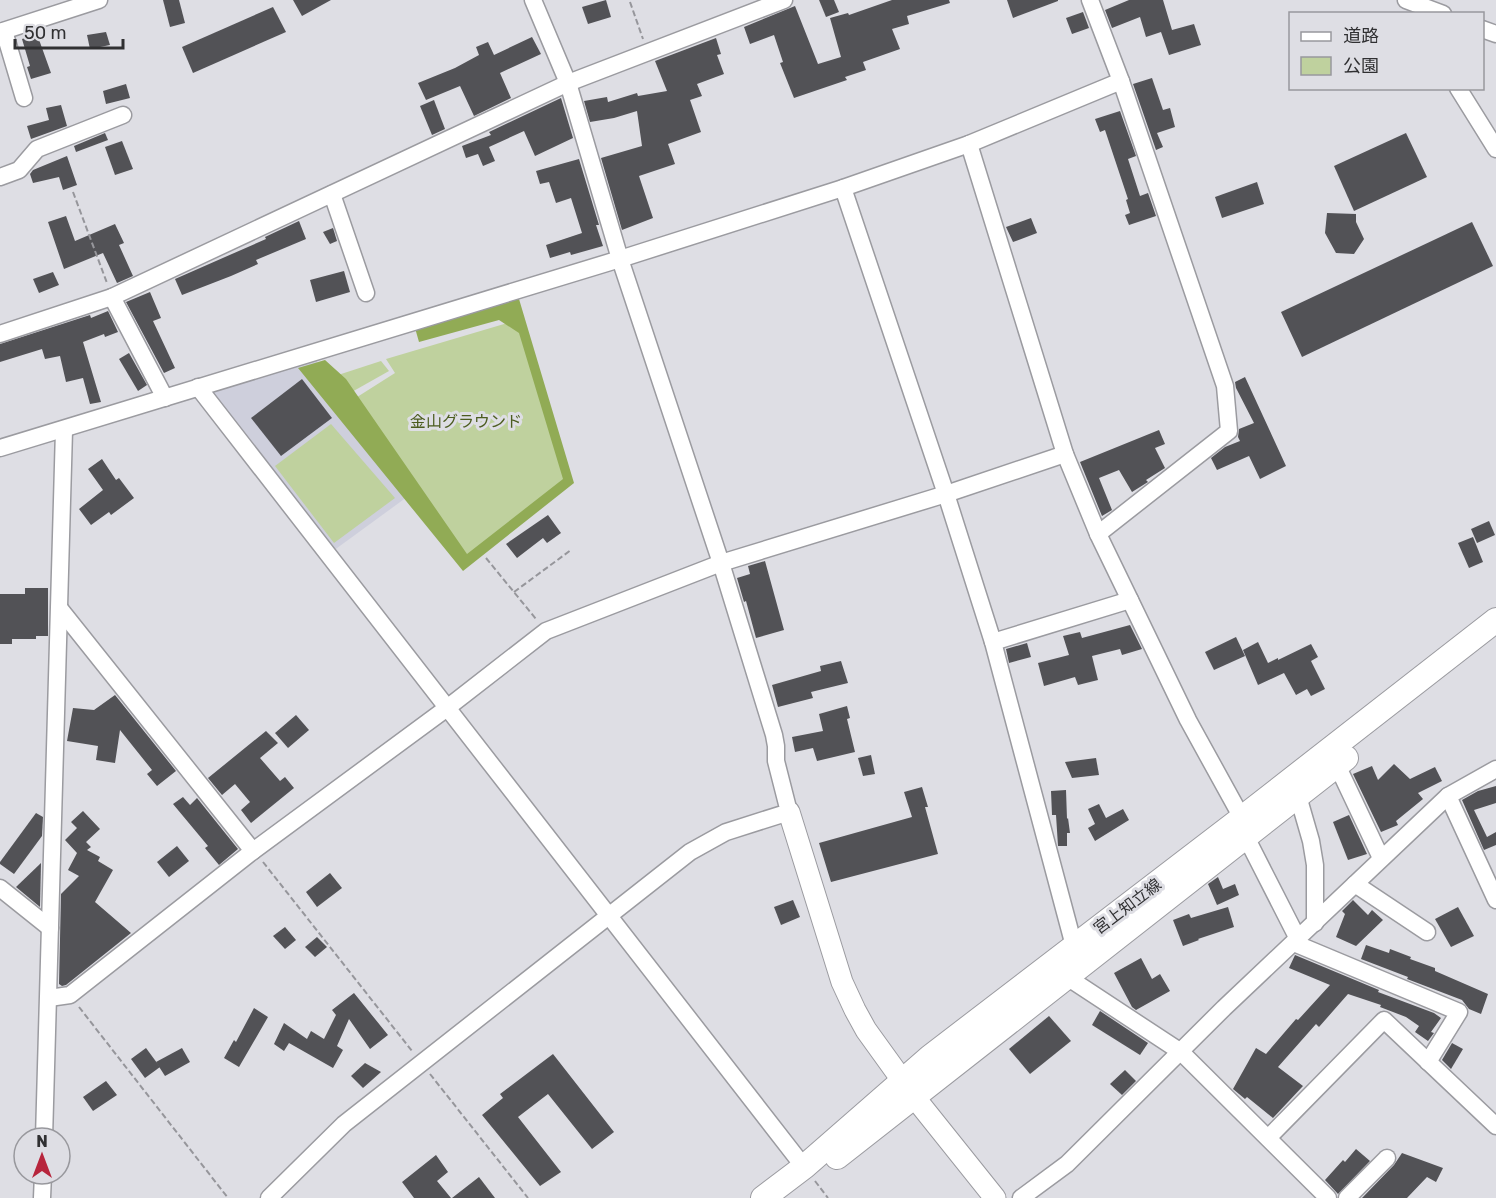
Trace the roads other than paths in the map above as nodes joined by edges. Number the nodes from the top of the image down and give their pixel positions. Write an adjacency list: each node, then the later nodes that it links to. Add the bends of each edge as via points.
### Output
1 (99, 0): 7 (street)
2 (533, 0): 9 (street)
3 (784, 0): 9 (street)
4 (1090, 0): 8 (street)
5 (1404, 0): 6 (street)
6 (1437, 12)
7 (2, 32): 11 (street)
8 (1121, 81): 13 (street); 28 (street, via 1225,386 1229,431)
9 (568, 83): 17 (street); 18 (street)
10 (1459, 90): 14 (street)
11 (24, 98)
12 (123, 115): 15 (street, via 37,149 19,170)
13 (969, 144): 16 (street); 26 (street)
14 (1496, 149)
15 (0, 177)
16 (843, 188): 18 (street); 27 (street)
17 (332, 194): 19 (street); 20 (street)
18 (620, 259): 22 (street); 29 (street)
19 (366, 293)
20 (112, 297): 21 (street); 23 (street)
21 (0, 334)
22 (198, 387): 23 (street); 35 (street)
23 (165, 398): 24 (street)
24 (64, 430): 25 (street); 31 (street)
25 (0, 448)
26 (1065, 454): 27 (street); 28 (street)
27 (946, 494): 29 (street); 34 (street)
28 (1098, 534): 30 (street)
29 (721, 563): 35 (street, via 546,631); 40 (street, via 774,735 776,761)
30 (1130, 600): 34 (street); 41 (street)
31 (60, 609): 42 (street); 49 (street)
32 (1496, 620): 41 (main road, 宮上知立線)
33 (1496, 640): 36 (main road, 宮上知立線)
34 (993, 642): 52 (street)
35 (447, 708): 42 (street); 47 (street)
36 (1337, 765): 38 (main road, 宮上知立線); 43 (street)
37 (1496, 769): 39 (street)
38 (1298, 796): 41 (main road, 宮上知立線); 48 (street, via 1315,865)
39 (1448, 796): 43 (street); 46 (street)
40 (789, 812): 47 (street, via 726,832 690,852); 57 (street, via 845,988 866,1030)
41 (1244, 828): 51 (street); 52 (main road, 宮上知立線); 53 (main road, 宮上知立線)
42 (254, 851): 54 (street, via 70,995)
43 (1381, 858): 44 (street)
44 (1355, 884): 48 (street); 50 (street)
45 (0, 888): 49 (street)
46 (1496, 900)
47 (609, 917): 62 (street); 63 (street, via 329,1137)
48 (1315, 923): 51 (street)
49 (50, 928): 54 (street)
50 (1426, 932)
51 (1296, 941): 55 (street); 56 (street, via 1459,1012)
52 (1074, 946): 57 (main road, 宮上知立線, via 930,1057)
53 (1067, 977): 55 (street); 57 (main road, 宮上知立線)
54 (49, 998): 58 (street)
55 (1181, 1052): 60 (street); 67 (street, via 1067,1164)
56 (1428, 1062): 59 (street); 60 (street, via 1384,1020)
57 (909, 1089): 62 (main road, 宮上知立線); 66 (street)
58 (44, 1126)
59 (1496, 1126)
60 (1268, 1138): 68 (street)
61 (1387, 1158): 69 (street)
62 (808, 1172): 64 (main road, 宮上知立線); 65 (main road, 宮上知立線)
63 (269, 1198)
64 (762, 1198)
65 (782, 1198)
66 (995, 1198)
67 (1021, 1198)
68 (1328, 1198)
69 (1347, 1198)

